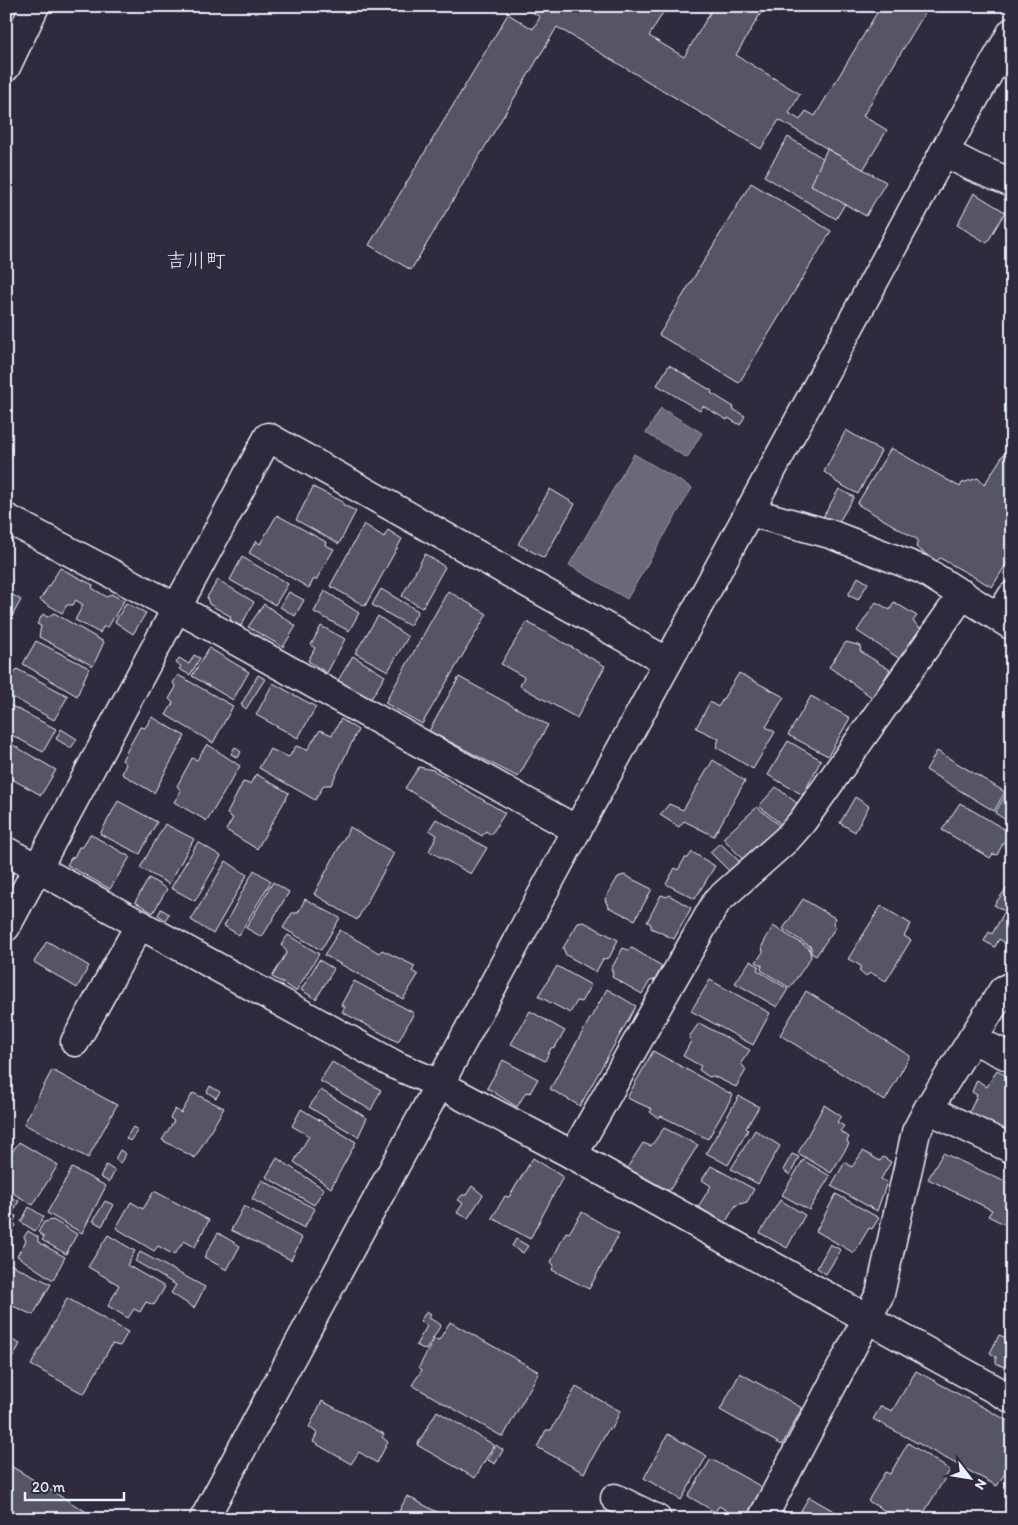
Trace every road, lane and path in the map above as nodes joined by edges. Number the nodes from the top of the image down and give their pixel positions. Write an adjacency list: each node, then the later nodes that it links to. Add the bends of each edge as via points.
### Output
1 (35, 6): 3 (street)
2 (1012, 32): 4 (street)
3 (6, 68)
4 (944, 152): 5 (street); 6 (street)
5 (1012, 183)
6 (750, 512): 8 (street, via 830,534 914,566); 11 (street)
7 (6, 518): 9 (street)
8 (963, 594): 10 (street); 24 (street, via 802,822 717,901)
9 (177, 608): 11 (street, via 268,437); 12 (street); 14 (street)
10 (1008, 613)
11 (668, 662): 12 (street)
12 (577, 830): 21 (street)
13 (6, 851): 14 (street)
14 (38, 868): 15 (street); 16 (street)
15 (140, 924): 19 (street); 21 (street, via 397,1066)
16 (6, 927)
17 (1012, 986): 18 (street, via 1003,990)
18 (972, 1039): 20 (street); 22 (street)
19 (75, 1042)
20 (1012, 1058)
21 (439, 1084): 24 (street); 28 (street)
22 (928, 1109): 23 (street); 25 (street, via 916,1132 880,1294)
23 (1012, 1150)
24 (573, 1155): 25 (street)
25 (867, 1318): 26 (street); 30 (street)
26 (1012, 1399)
27 (615, 1498): 29 (street)
28 (204, 1519)
29 (657, 1519)
30 (762, 1519)

